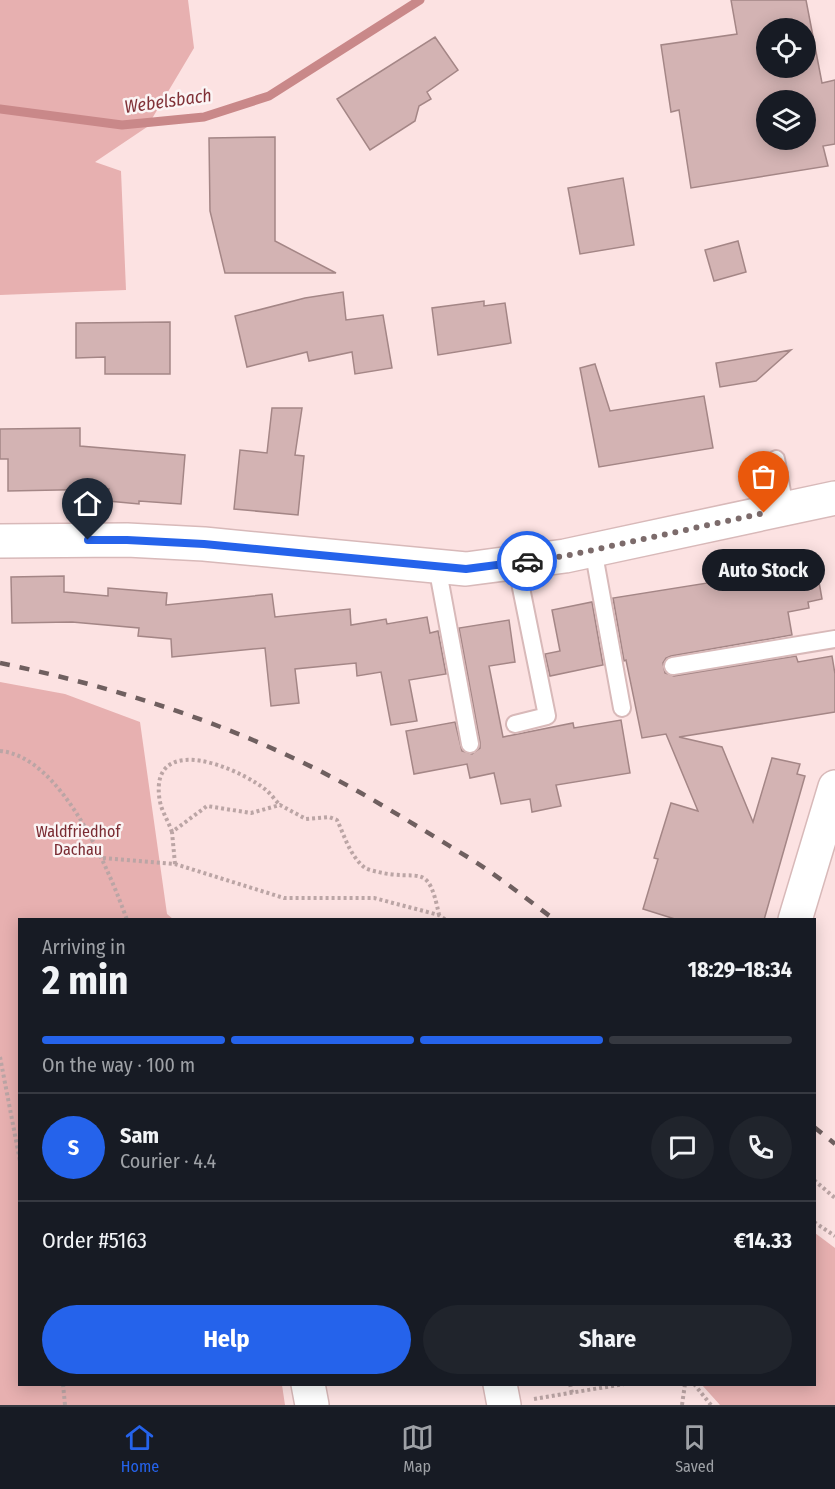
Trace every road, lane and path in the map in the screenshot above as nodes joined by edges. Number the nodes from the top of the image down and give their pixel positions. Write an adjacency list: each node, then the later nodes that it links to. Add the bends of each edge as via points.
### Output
1 (776, 459): 3 (lane)
2 (835, 498): 3 (street)
3 (785, 508): 5 (street)
4 (0, 541): 7 (street, via 204,544)
5 (593, 549): 6 (street); 10 (lane)
6 (516, 563): 7 (street, via 466,569); 11 (lane, via 547,716)
7 (437, 566): 12 (lane)
8 (835, 639): 9 (lane)
9 (673, 666)
10 (622, 708)
11 (515, 724)
12 (470, 744)
13 (0, 751): 17 (path, via 12,752 44,774 60,791)
14 (835, 787): 22 (street)
15 (280, 805): 16 (path, via 251,813 207,806); 16 (path, via 247,778 186,758 165,768 160,777 161,805); 19 (path, via 306,819 338,820 353,856 367,870 423,876 430,882)
16 (172, 832): 18 (path)
17 (103, 858): 18 (path); 20 (path)
18 (175, 864): 19 (path, via 284,898 374,898)
19 (439, 915): 21 (path)
20 (126, 918)
21 (443, 918)
22 (796, 918)
23 (0, 1057): 24 (path)
24 (2, 1080): 25 (path)
25 (18, 1152)
26 (816, 1182): 27 (path)
27 (835, 1198)
28 (816, 1223): 29 (path)
29 (835, 1236)
30 (63, 1386): 38 (path)
31 (308, 1386): 39 (street)
32 (570, 1386): 36 (path)
33 (612, 1386): 36 (path)
34 (685, 1386): 40 (path)
35 (696, 1386): 41 (path)
36 (572, 1393): 37 (path)
37 (503, 1398)
38 (65, 1405)
39 (312, 1405)
40 (682, 1405)
41 (711, 1405)

